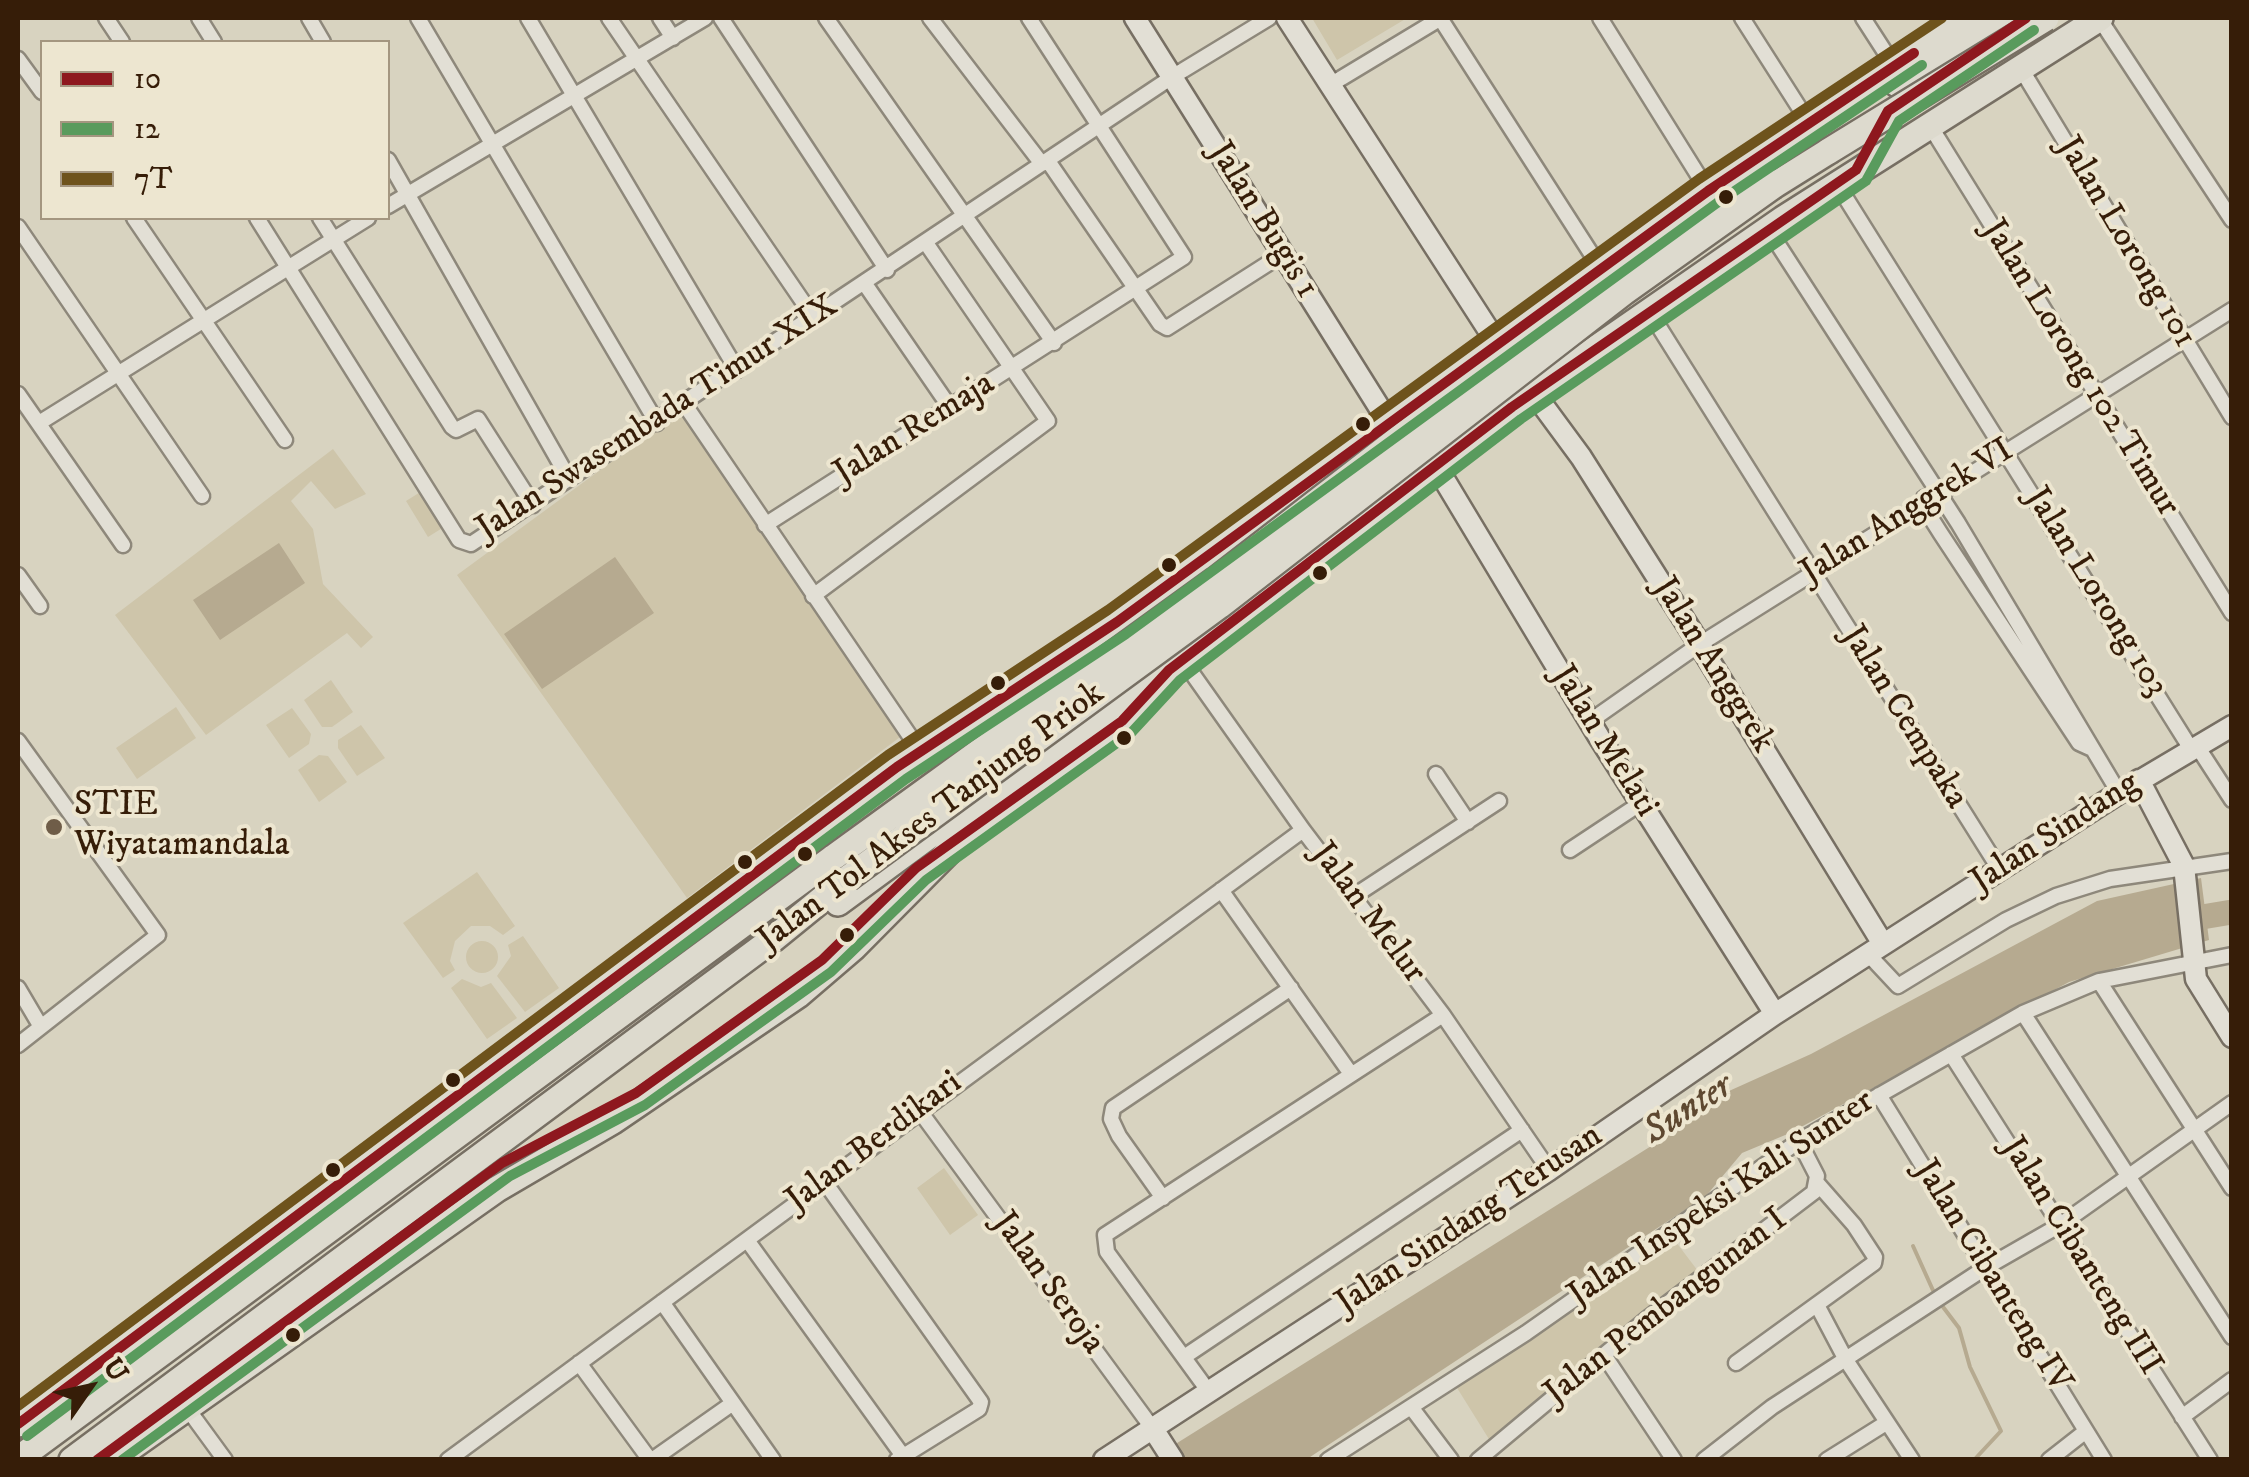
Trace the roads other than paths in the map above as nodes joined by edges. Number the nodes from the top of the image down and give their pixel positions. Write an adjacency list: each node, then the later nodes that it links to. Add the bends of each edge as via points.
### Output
1 (106, 18): 27 (street)
2 (198, 18): 28 (street)
3 (309, 18): 29 (street)
4 (418, 18): 42 (street)
5 (528, 18): 38 (street)
6 (609, 18): 32 (street)
7 (660, 18): 26 (street)
8 (705, 18): 26 (street)
9 (720, 18): 61 (street)
10 (826, 18): 49 (street)
11 (930, 18): 43 (street)
12 (1029, 18): 41 (street)
13 (1135, 18): 35 (street, Jalan Bugis 1)
14 (1269, 18): 35 (street, Jalan Swasembada Timur XIX)
15 (1287, 18): 36 (street, Jalan Anggrek)
16 (1440, 18): 36 (street); 62 (street)
17 (1600, 18): 46 (street)
18 (1742, 18): 39 (street)
19 (1864, 18): 33 (street)
20 (1968, 18): 33 (highway)
21 (2005, 18): 125 (highway, Jalan Tol Akses Tanjung Priok, bridge, via 1746,181 1505,356)
22 (2026, 18): 45 (highway, via 1888,111)
23 (2046, 18): 125 (highway, Jalan Tol Akses Tanjung Priok, bridge, via 1773,186 1624,292 1218,606)
24 (2073, 18): 30 (highway)
25 (2100, 18): 30 (highway); 54 (street)
26 (673, 38): 32 (street)
27 (121, 40)
28 (213, 40)
29 (322, 40)
30 (2056, 44): 34 (highway)
31 (18, 60): 37 (street)
32 (638, 60): 38 (street); 69 (street)
33 (1894, 66): 39 (highway)
34 (2020, 67): 40 (highway); 70 (street, Jalan Lorong 101)
35 (1172, 77): 41 (street, Jalan Swasembada Timur XIX); 59 (street, Jalan Bugis 1)
36 (1330, 84): 73 (street, Jalan Anggrek)
37 (40, 89)
38 (574, 98): 42 (street); 75 (street)
39 (1809, 124): 46 (highway)
40 (1929, 124): 45 (highway); 79 (street, Jalan Lorong 102 Timur)
41 (1099, 127): 43 (street, Jalan Swasembada Timur XIX); 64 (street, Jalan Remaja, via 1184,256)
42 (491, 148): 47 (street); 84 (street)
43 (1045, 163): 49 (street, Jalan Swasembada Timur XIX); 64 (street)
44 (390, 164): 47 (street)
45 (1847, 177): 56 (highway); 87 (street, Jalan Lorong 103)
46 (1708, 192): 62 (highway)
47 (406, 195): 48 (street); 89 (street)
48 (390, 205)
49 (965, 215): 58 (street, Jalan Swasembada Timur XIX); 71 (street)
50 (135, 220): 68 (street)
51 (258, 220): 60 (street, Jalan Swasembada Timur XIX)
52 (321, 220): 57 (street)
53 (364, 220): 57 (street)
54 (2232, 220)
55 (18, 227): 76 (street)
56 (1768, 229): 67 (highway); 90 (street)
57 (333, 238): 60 (street); 93 (street, via 452,428 478,419)
58 (926, 243): 61 (street, Jalan Swasembada Timur XIX); 74 (street)
59 (1283, 254): 64 (street, via 1168,328); 85 (street, Jalan Bugis 1)
60 (290, 264): 68 (street); 93 (street, Jalan Swasembada Timur XIX, via 459,540 475,543)
61 (886, 270): 63 (street, Jalan Swasembada Timur XIX)
62 (1601, 270): 65 (highway)
63 (865, 284): 69 (street, Jalan Swasembada Timur XIX); 81 (street)
64 (1137, 290): 71 (street, Jalan Remaja)
65 (1567, 294): 72 (highway, via 1562,316 1573,338 1585,346); 73 (highway)
66 (2232, 310): 70 (street, Jalan Anggrek VI)
67 (1649, 311): 72 (highway); 99 (street, Jalan Cempaka)
68 (203, 317): 76 (street); 86 (street)
69 (814, 318): 75 (street, Jalan Swasembada Timur XIX)
70 (2182, 341): 79 (street, Jalan Anggrek VI); 82 (street, Jalan Lorong 101)
71 (1054, 343): 74 (street, Jalan Remaja)
72 (1603, 345): 77 (highway)
73 (1498, 346): 77 (street, Jalan Anggrek); 85 (highway)
74 (1013, 368): 81 (street, Jalan Remaja); 101 (street, via 1046,415 1046,425)
75 (737, 370): 80 (street, Jalan Swasembada Timur XIX)
76 (116, 373): 83 (street); 91 (street)
77 (1533, 392): 88 (highway); 105 (street, Jalan Anggrek)
78 (18, 394): 83 (street)
79 (2095, 397): 87 (street, Jalan Anggrek VI); 104 (street, Jalan Lorong 102 Timur)
80 (685, 405): 84 (street, Jalan Swasembada Timur XIX); 95 (street)
81 (949, 406): 95 (street, Jalan Remaja)
82 (2232, 417)
83 (39, 423): 96 (street)
84 (656, 423): 89 (street, Jalan Swasembada Timur XIX)
85 (1389, 424): 94 (highway)
86 (285, 440)
87 (2007, 450): 90 (street, Jalan Anggrek VI); 111 (street, Jalan Lorong 103)
88 (1436, 466): 98 (highway); 107 (street, Jalan Melati)
89 (570, 479): 93 (street, Jalan Swasembada Timur XIX)
90 (1934, 488): 92 (street); 110 (street)
91 (202, 496)
92 (1922, 504): 99 (street, Jalan Anggrek VI); 110 (street, via 2079,743)
93 (533, 505)
94 (1270, 510): 97 (highway); 98 (highway, via 1272,542 1286,558)
95 (765, 525): 101 (street)
96 (123, 545)
97 (1222, 546): 102 (highway, via 1254,560 1261,577); 112 (highway)
98 (1306, 564): 102 (highway)
99 (1812, 573): 105 (street, Jalan Anggrek VI); 123 (street, Jalan Cempaka)
100 (18, 575): 103 (street)
101 (813, 596): 112 (street)
102 (1257, 603): 106 (highway)
103 (40, 606)
104 (2232, 613)
105 (1700, 644): 107 (street, Jalan Anggrek VI); 128 (street, Jalan Anggrek)
106 (1176, 665): 120 (street, Jalan Melur); 125 (highway, via 1132,687 1013,774); 170 (highway, via 1122,721 939,858 798,995 612,1121 497,1189)
107 (1589, 722): 118 (street, Jalan Melati)
108 (2232, 726): 111 (street, Jalan Sindang)
109 (18, 742): 137 (street, via 158,935)
110 (2090, 748): 115 (street)
111 (2194, 748): 114 (street, Jalan Sindang); 116 (street, Jalan Lorong 103)
112 (920, 751): 145 (highway)
113 (1436, 774): 119 (street)
114 (2140, 780): 115 (street, Jalan Sindang); 124 (street)
115 (2119, 793): 123 (street, Jalan Sindang)
116 (2232, 800)
117 (1499, 802): 119 (street)
118 (1641, 803): 121 (street); 135 (street, Jalan Melati)
119 (1468, 822): 127 (street)
120 (1303, 830): 126 (street, Jalan Berdikari); 127 (street, Jalan Melur)
121 (1570, 850)
122 (2232, 861): 124 (street)
123 (2000, 870): 128 (street, Jalan Sindang)
124 (2184, 873): 128 (street, via 2110,879 2056,896 1898,986); 129 (street)
125 (846, 875): 178 (highway, Jalan Tol Akses Tanjung Priok); 179 (highway, Jalan Tol Akses Tanjung Priok, via 773,939)
126 (1221, 890): 133 (street); 144 (street, Jalan Berdikari)
127 (1354, 896): 136 (street, Jalan Melur)
128 (1876, 949): 135 (street, Jalan Sindang Terusan)
129 (2192, 956): 130 (street, Jalan Inspeksi Kali Sunter); 131 (street, Jalan Inspeksi Kali Sunter); 138 (street, via 2199,985)
130 (2232, 956)
131 (2099, 981): 134 (street, Jalan Inspeksi Kali Sunter); 147 (street)
132 (18, 988): 137 (street)
133 (1291, 988): 141 (street); 154 (street, via 1113,1108 1119,1136)
134 (2024, 1013): 140 (street, Jalan Inspeksi Kali Sunter); 150 (street)
135 (1776, 1014): 149 (street, Jalan Sindang Terusan)
136 (1444, 1015): 141 (street); 146 (street, Jalan Melur)
137 (41, 1027): 139 (street)
138 (2232, 1037)
139 (18, 1045)
140 (1951, 1054): 142 (street, Jalan Inspeksi Kali Sunter); 155 (street, Jalan Cibanteng III)
141 (1351, 1074): 154 (street)
142 (1879, 1095): 148 (street, Jalan Inspeksi Kali Sunter); 157 (street, Jalan Cibanteng IV)
143 (2232, 1103): 147 (street)
144 (920, 1110): 151 (street, Jalan Berdikari); 176 (street, Jalan Seroja)
145 (428, 1117): 173 (highway); 175 (highway, via 372,1177)
146 (1522, 1130): 149 (street, Jalan Melur); 162 (street)
147 (2192, 1130): 150 (street); 153 (street)
148 (1799, 1141): 152 (street, Jalan Pembangunan I); 169 (street, Jalan Inspeksi Kali Sunter)
149 (1549, 1170): 167 (street, Jalan Sindang Terusan)
150 (2127, 1176): 155 (street); 160 (street)
151 (824, 1180): 156 (street, Jalan Berdikari); 177 (street, via 980,1399 979,1409)
152 (1818, 1184): 159 (street, via 1875,1257); 161 (street, Jalan Pembangunan I)
153 (2232, 1188)
154 (1163, 1198): 162 (street, via 1103,1240)
155 (2060, 1225): 157 (street); 171 (street, Jalan Cibanteng III)
156 (747, 1240): 158 (street, Jalan Berdikari); 177 (street)
157 (1985, 1268): 163 (street); 174 (street, Jalan Cibanteng IV)
158 (662, 1302): 164 (street, Jalan Berdikari); 168 (street)
159 (1817, 1304): 163 (street); 165 (street)
160 (2232, 1337)
161 (1604, 1356): 188 (street, Jalan Pembangunan I); 189 (street)
162 (1184, 1357): 167 (street)
163 (1846, 1360): 172 (street); 190 (street)
164 (579, 1363): 182 (street, Jalan Berdikari); 183 (street)
165 (1736, 1363)
166 (2232, 1380): 171 (street)
167 (1209, 1392): 176 (street, Jalan Sindang Terusan)
168 (733, 1403): 183 (street); 184 (street)
169 (1411, 1406): 186 (street, Jalan Inspeksi Kali Sunter); 187 (street)
170 (187, 1408): 180 (highway); 181 (street)
171 (2182, 1417): 195 (street, Jalan Cibanteng III)
172 (1886, 1422): 191 (street); 192 (street)
173 (18, 1424)
174 (2086, 1431): 193 (street); 194 (street, Jalan Cibanteng IV)
175 (18, 1444)
176 (1163, 1444): 185 (street, Jalan Sindang Terusan)
177 (900, 1458)
178 (18, 1459)
179 (72, 1460)
180 (113, 1460)
181 (225, 1460)
182 (448, 1460)
183 (651, 1460)
184 (773, 1460)
185 (1104, 1460)
186 (1328, 1460)
187 (1451, 1460)
188 (1478, 1460)
189 (1674, 1460)
190 (1704, 1460)
191 (1827, 1460)
192 (1912, 1460)
193 (2049, 1460)
194 (2104, 1460)
195 (2210, 1460)

